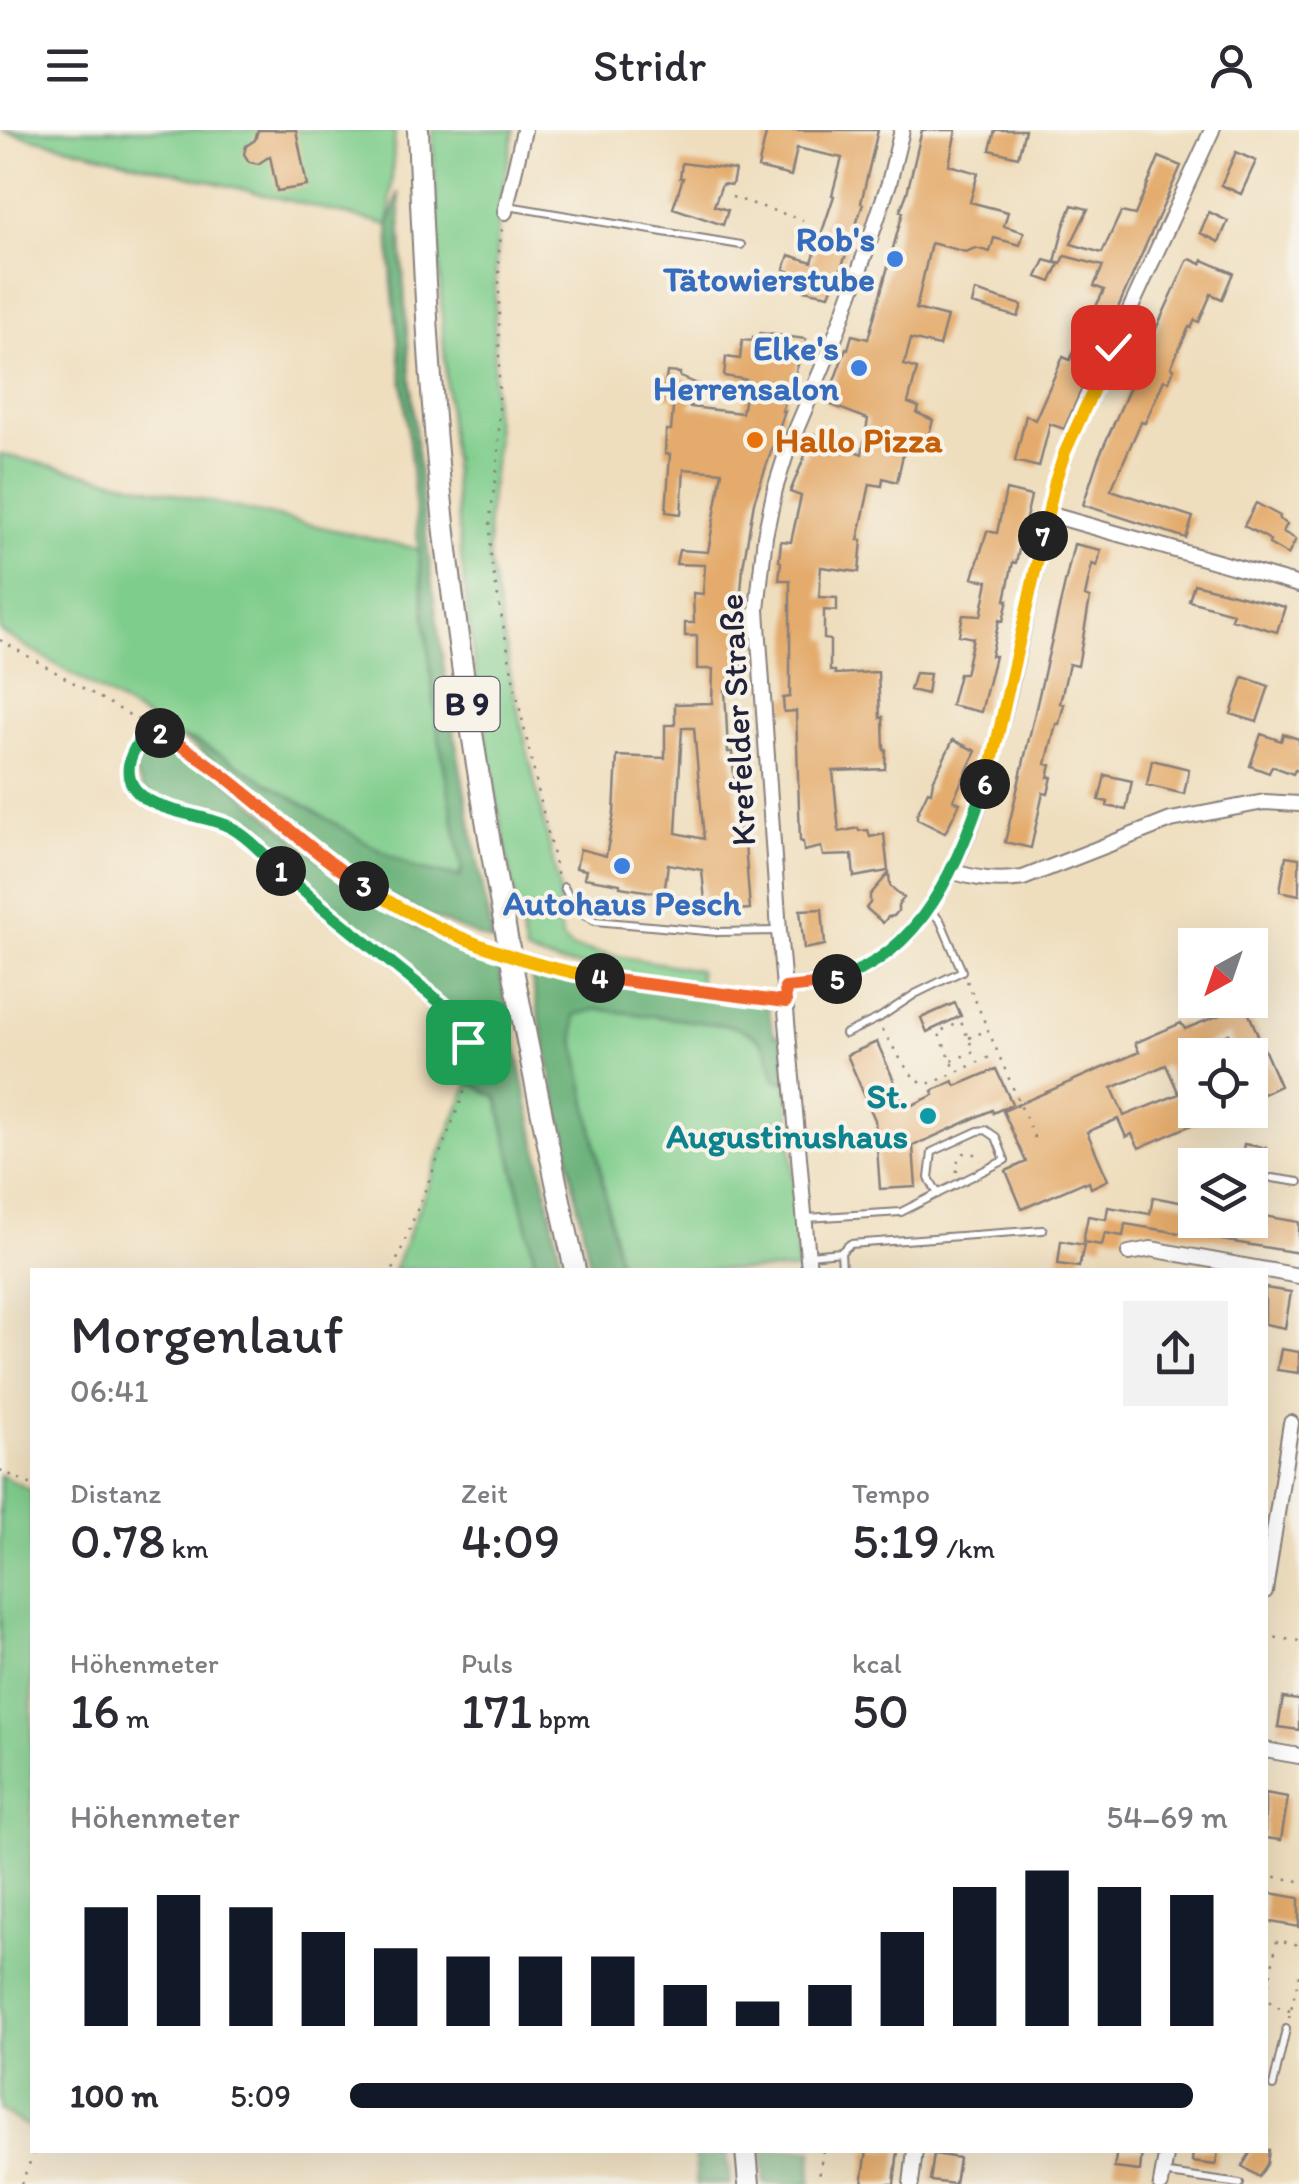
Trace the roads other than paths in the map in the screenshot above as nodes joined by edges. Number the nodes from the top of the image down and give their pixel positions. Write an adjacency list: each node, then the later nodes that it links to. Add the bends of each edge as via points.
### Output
1 (418, 130): 24 (main road, B 9, via 438,466 467,706 528,1050)
2 (524, 130): 5 (street)
3 (902, 130): 13 (street, Krefelder Straße, via 856,280 774,489 765,536 757,610)
4 (1212, 130): 7 (street, via 1065,452)
5 (506, 209): 6 (lane)
6 (741, 244)
7 (1048, 514): 8 (street); 10 (street, via 992,762)
8 (1298, 583)
9 (1299, 804): 10 (street, via 1264,802 1171,820 1022,878 1000,881)
10 (951, 871): 12 (street)
11 (564, 887): 13 (lane, via 576,911 595,921)
12 (930, 908): 14 (street, via 883,957 854,974); 15 (lane, via 962,971)
13 (779, 931): 14 (street, Krefelder Straße)
14 (786, 995): 19 (street, Krefelder Straße)
15 (845, 1034)
16 (1272, 1178): 17 (lane)
17 (1299, 1182)
18 (938, 1194): 18 (lane, via 1005,1160 996,1137 978,1131 932,1152 929,1178); 19 (lane, via 901,1212)
19 (805, 1218): 23 (street, Krefelder Straße)
20 (1043, 1230): 21 (lane, via 850,1244)
21 (841, 1252): 23 (lane); 25 (lane)
22 (1129, 1253): 26 (street, via 1150,1249)
23 (809, 1263)
24 (576, 1268)
25 (842, 1268)
26 (1255, 1268)
27 (1268, 1270): 28 (street)
28 (1299, 1276)
29 (1291, 1423): 31 (street)
30 (1268, 1485): 31 (street)
31 (1282, 1487): 32 (street)
32 (1268, 1573)
33 (1268, 1751): 34 (street)
34 (1299, 1756)
35 (1286, 2029): 36 (lane)
36 (1273, 2086)
37 (746, 2153): 41 (main road)
38 (915, 2153): 42 (street)
39 (1166, 2153): 40 (street)
40 (1162, 2178): 43 (lane)
41 (749, 2184)
42 (911, 2184)
43 (1240, 2184)

